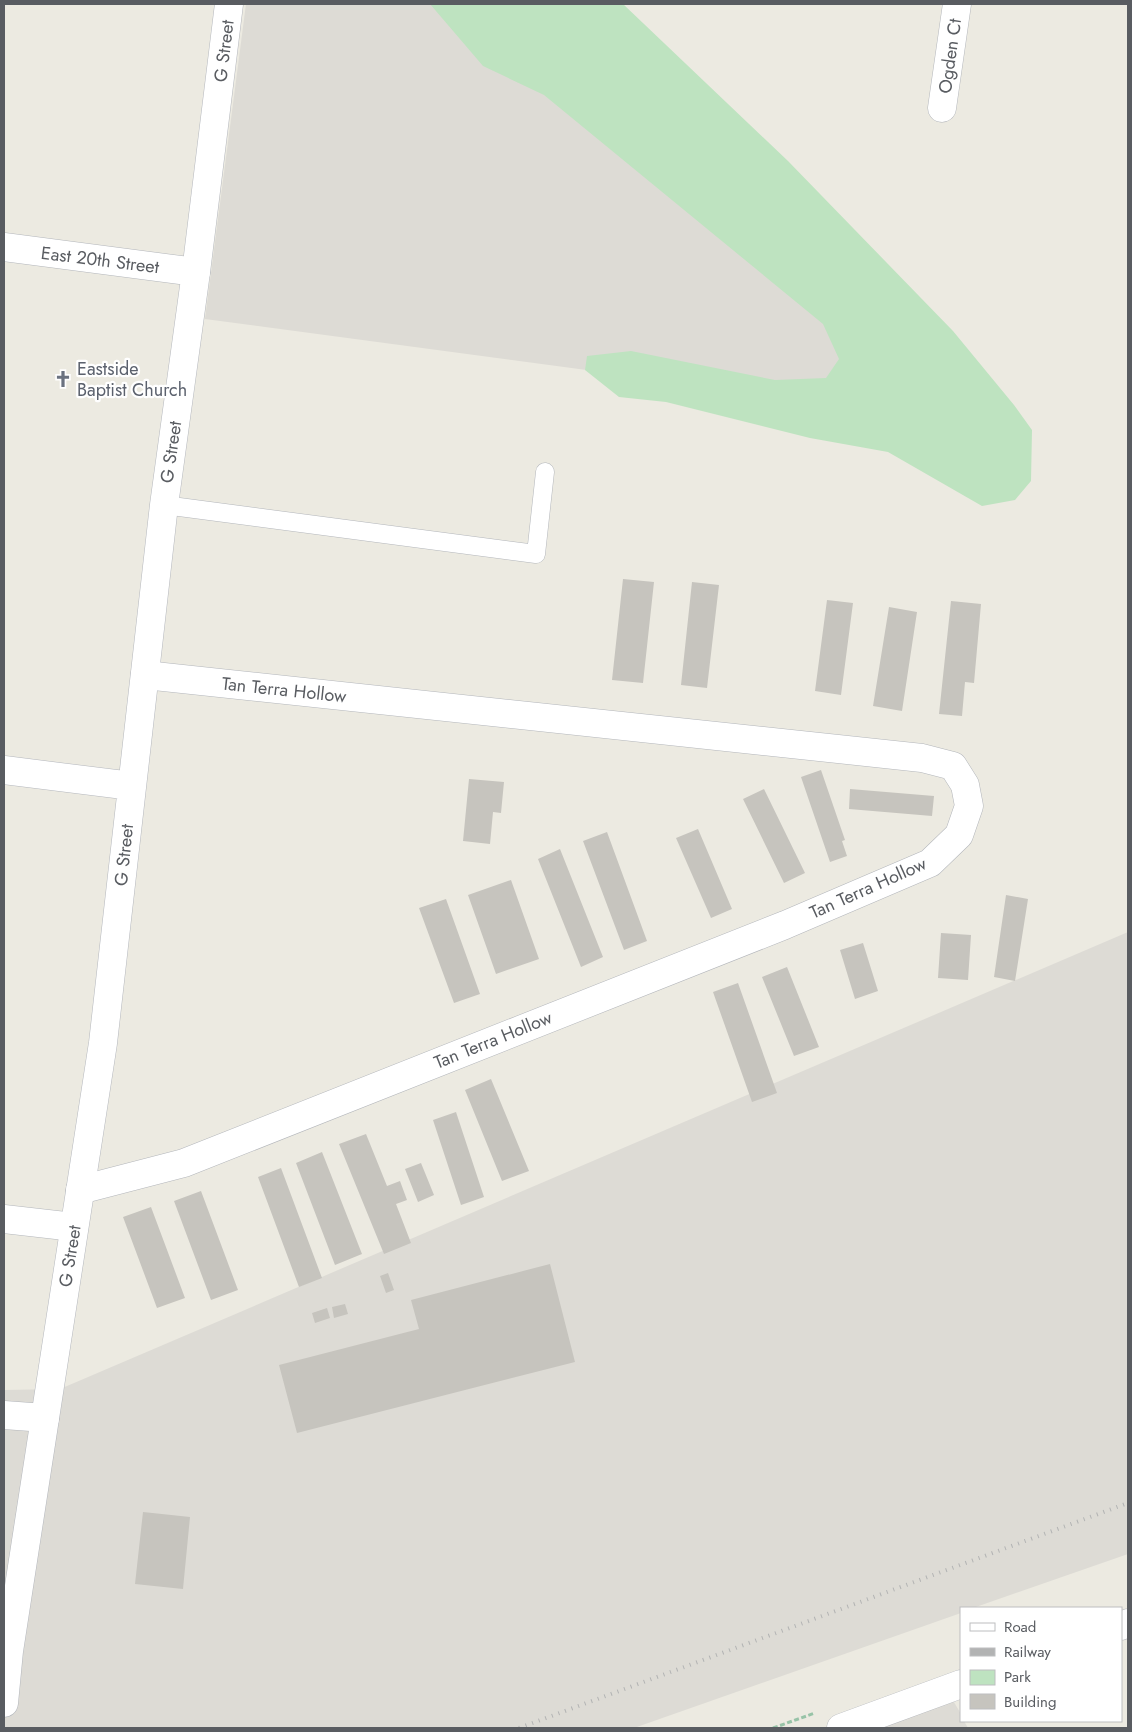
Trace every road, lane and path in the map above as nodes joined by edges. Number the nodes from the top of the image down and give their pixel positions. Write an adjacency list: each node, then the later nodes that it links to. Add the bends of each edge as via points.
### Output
1 (229, 4): 5 (street, G Street)
2 (957, 4): 3 (street, Ogden Ct)
3 (942, 108)
4 (4, 247): 5 (street, East 20th Street)
5 (196, 272): 7 (street, G Street)
6 (545, 472): 7 (lane, via 536,554)
7 (164, 505): 8 (street, G Street)
8 (145, 676): 10 (street, G Street); 11 (street, Tan Terra Hollow, via 922,758 953,766 966,785 969,806 958,835 930,863 784,925 184,1163)
9 (4, 770): 10 (street)
10 (132, 786): 11 (street, G Street, via 103,1044)
11 (80, 1190): 13 (street, G Street)
12 (4, 1219): 13 (street)
13 (74, 1227): 15 (street, G Street)
14 (4, 1415): 15 (street)
15 (45, 1418): 17 (street, G Street)
16 (960, 1684): 18 (street)
17 (4, 1704)
18 (881, 1721): 19 (street)
19 (840, 1728)

